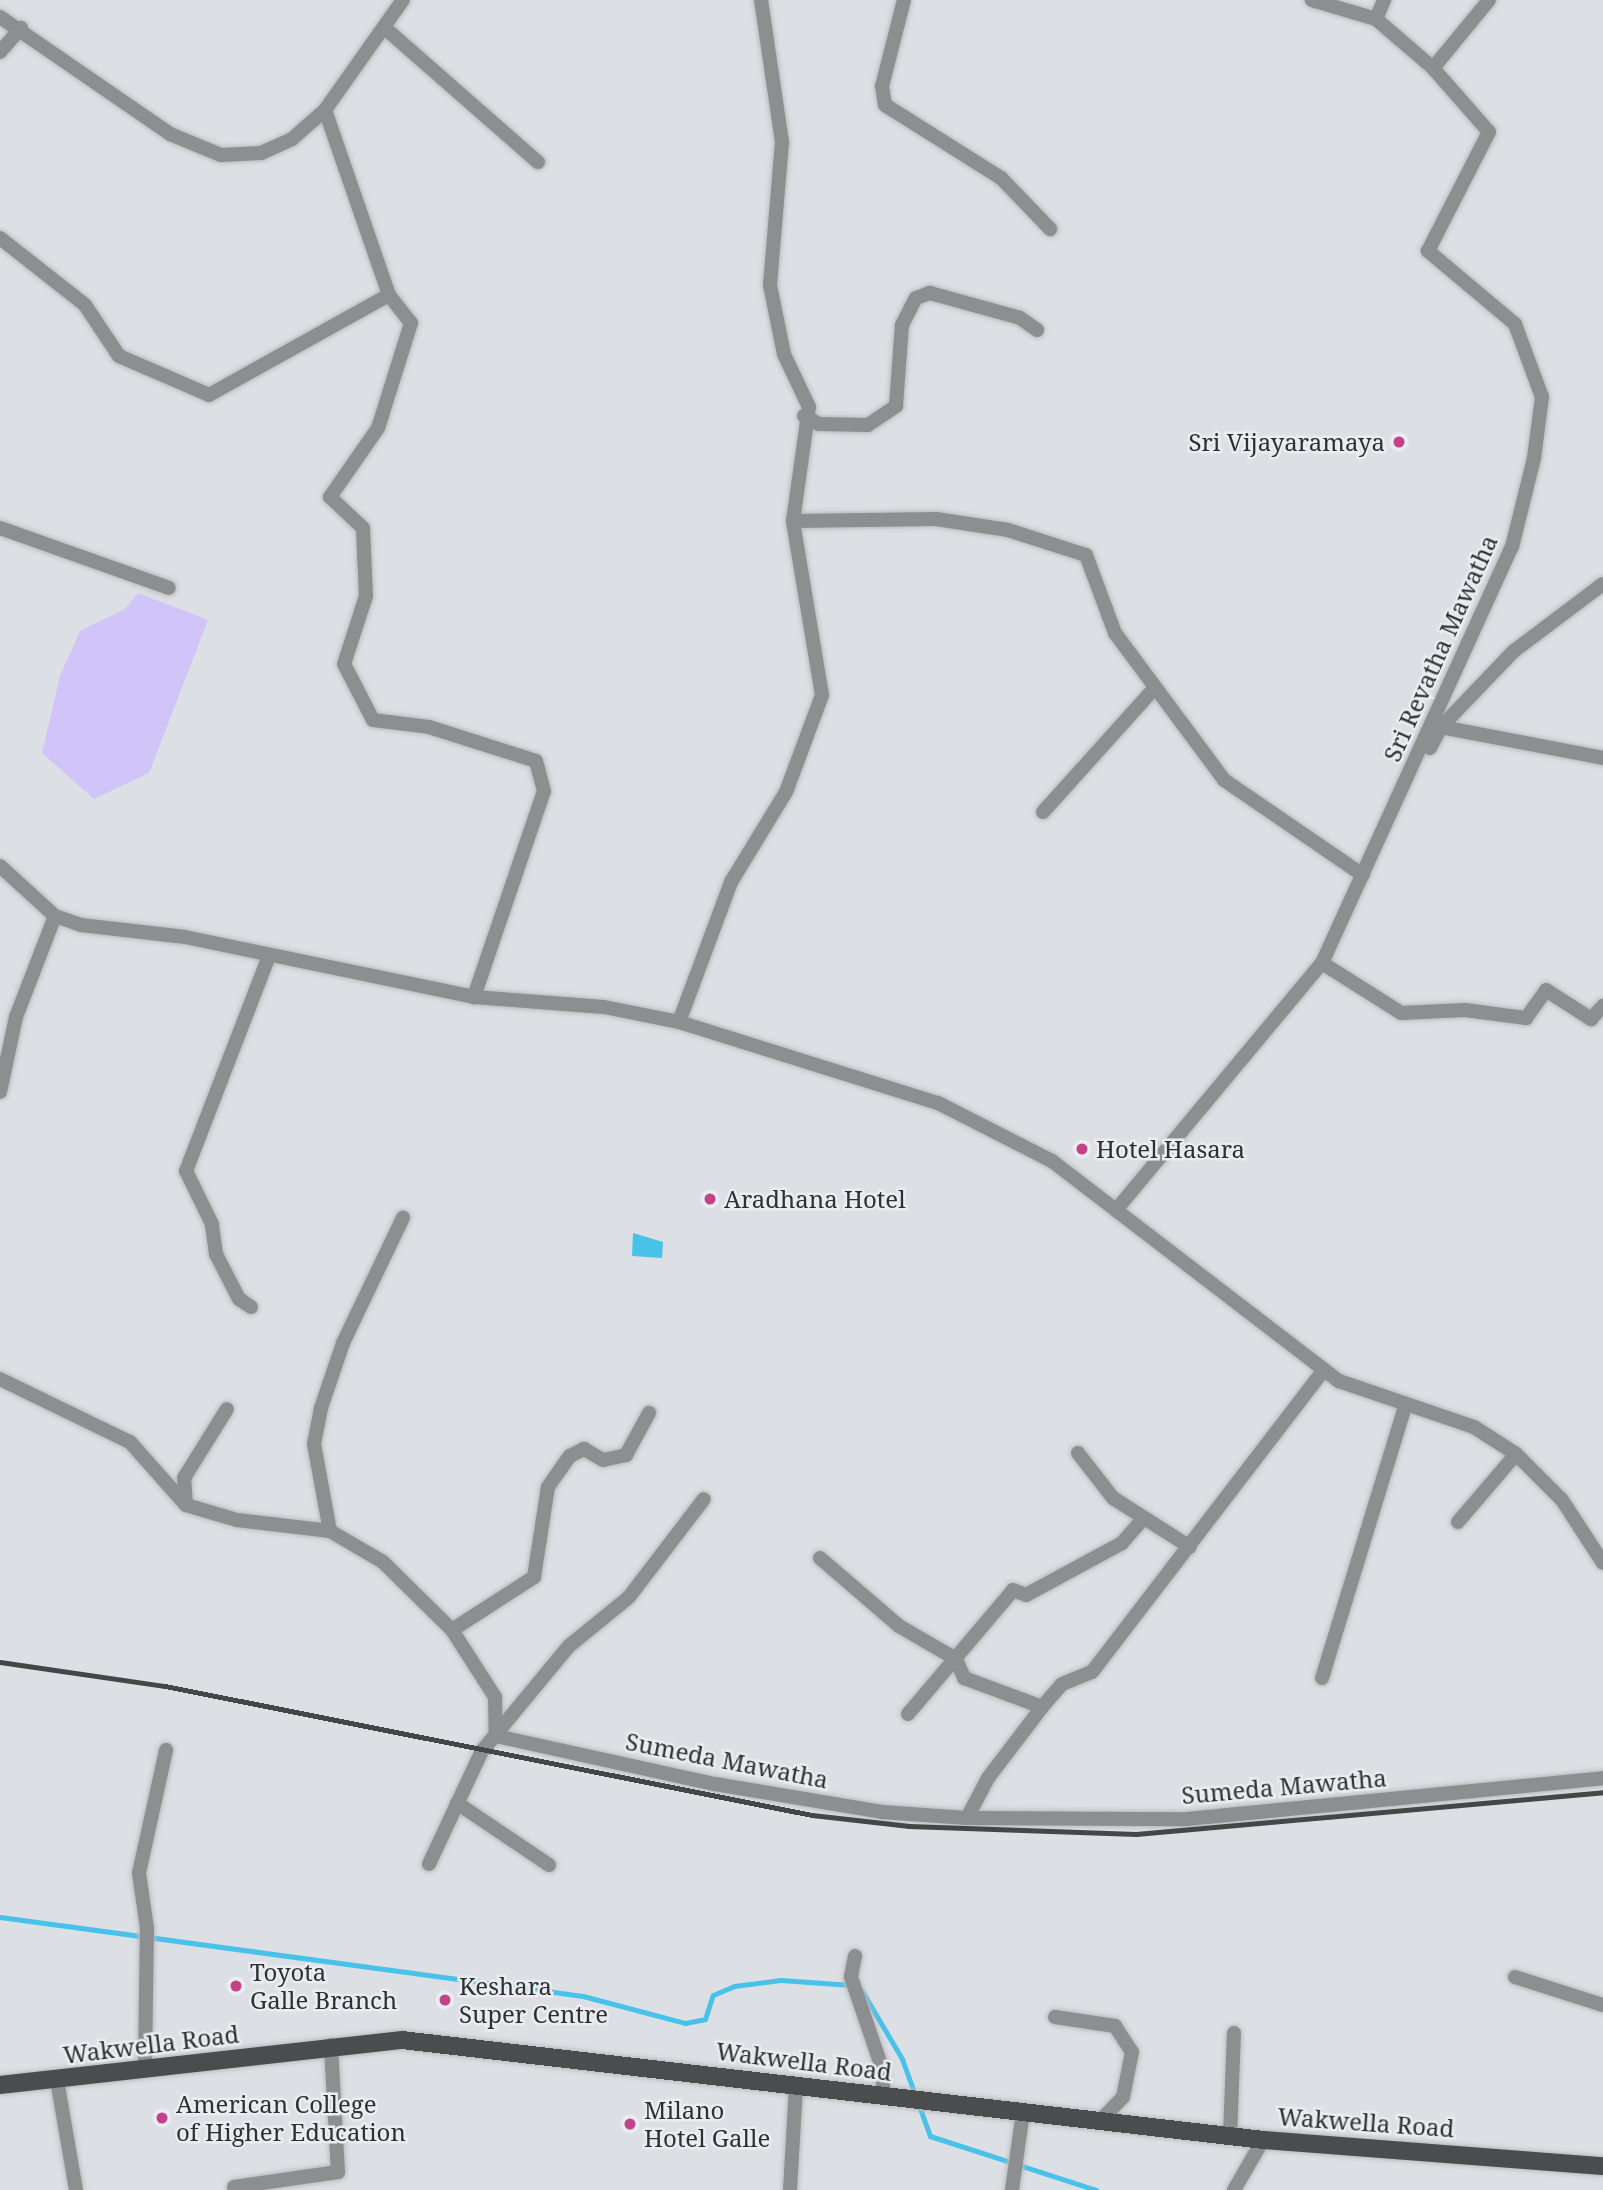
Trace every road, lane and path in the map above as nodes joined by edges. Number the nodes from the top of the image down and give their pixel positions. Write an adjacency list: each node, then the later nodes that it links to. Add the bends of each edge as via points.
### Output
1 (403, 0): 10 (street)
2 (761, 0): 19 (street, via 782,142 770,285 784,354 809,407)
3 (904, 0): 15 (street, via 882,86 885,105 1001,178)
4 (1312, 0): 8 (street, Sri Revatha Mawatha)
5 (1384, 0): 8 (street)
6 (1489, 0): 12 (street)
7 (0, 17): 9 (street)
8 (1376, 19): 12 (street, Sri Revatha Mawatha)
9 (21, 28): 11 (street); 13 (street, via 170,134 221,155 261,153 292,139)
10 (386, 29): 13 (street); 14 (street)
11 (0, 52)
12 (1433, 68): 28 (street, Sri Revatha Mawatha, via 1489,132 1428,251 1515,324 1542,397 1512,547)
13 (324, 110): 17 (street)
14 (538, 162)
15 (1050, 229)
16 (0, 238): 17 (street, via 85,305 119,356 209,395)
17 (389, 295): 34 (street, via 411,323 378,428 330,497 363,528 366,596 344,664 373,720 429,727 536,761 544,791)
18 (1037, 330): 19 (street, via 1020,318 930,293 916,298 902,325 895,405 868,425 819,424)
19 (804, 416): 20 (street)
20 (793, 521): 24 (street, via 936,519 1008,530 1086,555 1115,634); 38 (street, via 822,695 786,792 731,882)
21 (0, 528): 23 (street)
22 (1603, 584): 25 (street, via 1514,651)
23 (169, 588)
24 (1152, 691): 27 (street); 30 (street, via 1224,780)
25 (1441, 727): 26 (street); 28 (street)
26 (1603, 758)
27 (1043, 812)
28 (1376, 847): 30 (street, Sri Revatha Mawatha)
29 (0, 866): 31 (street)
30 (1363, 874): 33 (street, Sri Revatha Mawatha)
31 (55, 916): 32 (street); 37 (street)
32 (269, 957): 34 (street); 42 (street, via 186,1171 212,1224 215,1254 239,1299)
33 (1322, 963): 35 (street, via 1401,1013 1465,1010 1526,1018 1546,990 1591,1019); 40 (street, Sri Revatha Mawatha)
34 (474, 997): 38 (street, via 604,1007)
35 (1603, 1006)
36 (0, 1017): 37 (street)
37 (16, 1017): 39 (street)
38 (679, 1022): 40 (street, via 938,1103 1034,1149)
39 (0, 1092)
40 (1116, 1210): 43 (street)
41 (403, 1218): 54 (street, via 343,1343 321,1408 314,1444)
42 (250, 1307)
43 (1324, 1370): 45 (street); 55 (street)
44 (0, 1379): 51 (street, via 130,1442)
45 (1405, 1406): 49 (street, via 1474,1427); 60 (street)
46 (227, 1409): 51 (street, via 184,1478)
47 (649, 1413): 58 (street, via 626,1455 603,1460 584,1449 570,1456 548,1487 534,1577)
48 (1078, 1453): 52 (street, via 1113,1498)
49 (1516, 1454): 53 (street); 57 (street, via 1562,1500)
50 (704, 1499): 63 (street, via 629,1597 569,1646)
51 (186, 1505): 54 (street, via 237,1520)
52 (1141, 1521): 55 (street); 59 (street, via 1122,1543 1026,1595 1013,1590)
53 (1458, 1522)
54 (330, 1531): 58 (street, via 383,1562)
55 (1190, 1547): 61 (street, via 1092,1672 1062,1684)
56 (820, 1558): 59 (street, via 899,1626)
57 (1603, 1563)
58 (452, 1630): 63 (street, via 495,1697)
59 (956, 1659): 61 (street, via 964,1678); 62 (street)
60 (1322, 1678)
61 (1042, 1707): 67 (street, via 988,1778)
62 (908, 1714)
63 (496, 1736): 66 (street); 67 (street, Sumeda Mawatha, via 727,1786 882,1812)
64 (166, 1750): 76 (street, via 139,1873 147,1928)
65 (1603, 1778): 67 (street, Sumeda Mawatha, via 1187,1819)
66 (457, 1803): 68 (street); 69 (street)
67 (967, 1818)
68 (429, 1864)
69 (550, 1866)
70 (855, 1956): 80 (street, via 851,1977)
71 (1515, 1977): 72 (street)
72 (1603, 2005)
73 (1055, 2017): 82 (street, via 1115,2026 1132,2052 1122,2097)
74 (1234, 2033): 83 (street)
75 (331, 2045): 76 (main road, Wakwella Road); 79 (main road, Wakwella Road, via 402,2040); 86 (street, via 338,2172)
76 (145, 2066): 77 (main road, Wakwella Road)
77 (57, 2080): 78 (main road, Wakwella Road); 87 (street)
78 (0, 2085)
79 (796, 2086): 80 (main road, Wakwella Road); 88 (street)
80 (884, 2095): 81 (main road, Wakwella Road)
81 (1023, 2112): 82 (main road, Wakwella Road); 89 (street)
82 (1101, 2120): 83 (main road, Wakwella Road)
83 (1230, 2136): 84 (main road, Wakwella Road)
84 (1264, 2140): 85 (main road, Wakwella Road); 90 (street)
85 (1603, 2166)
86 (234, 2187)
87 (76, 2190)
88 (790, 2190)
89 (1012, 2190)
90 (1234, 2190)

